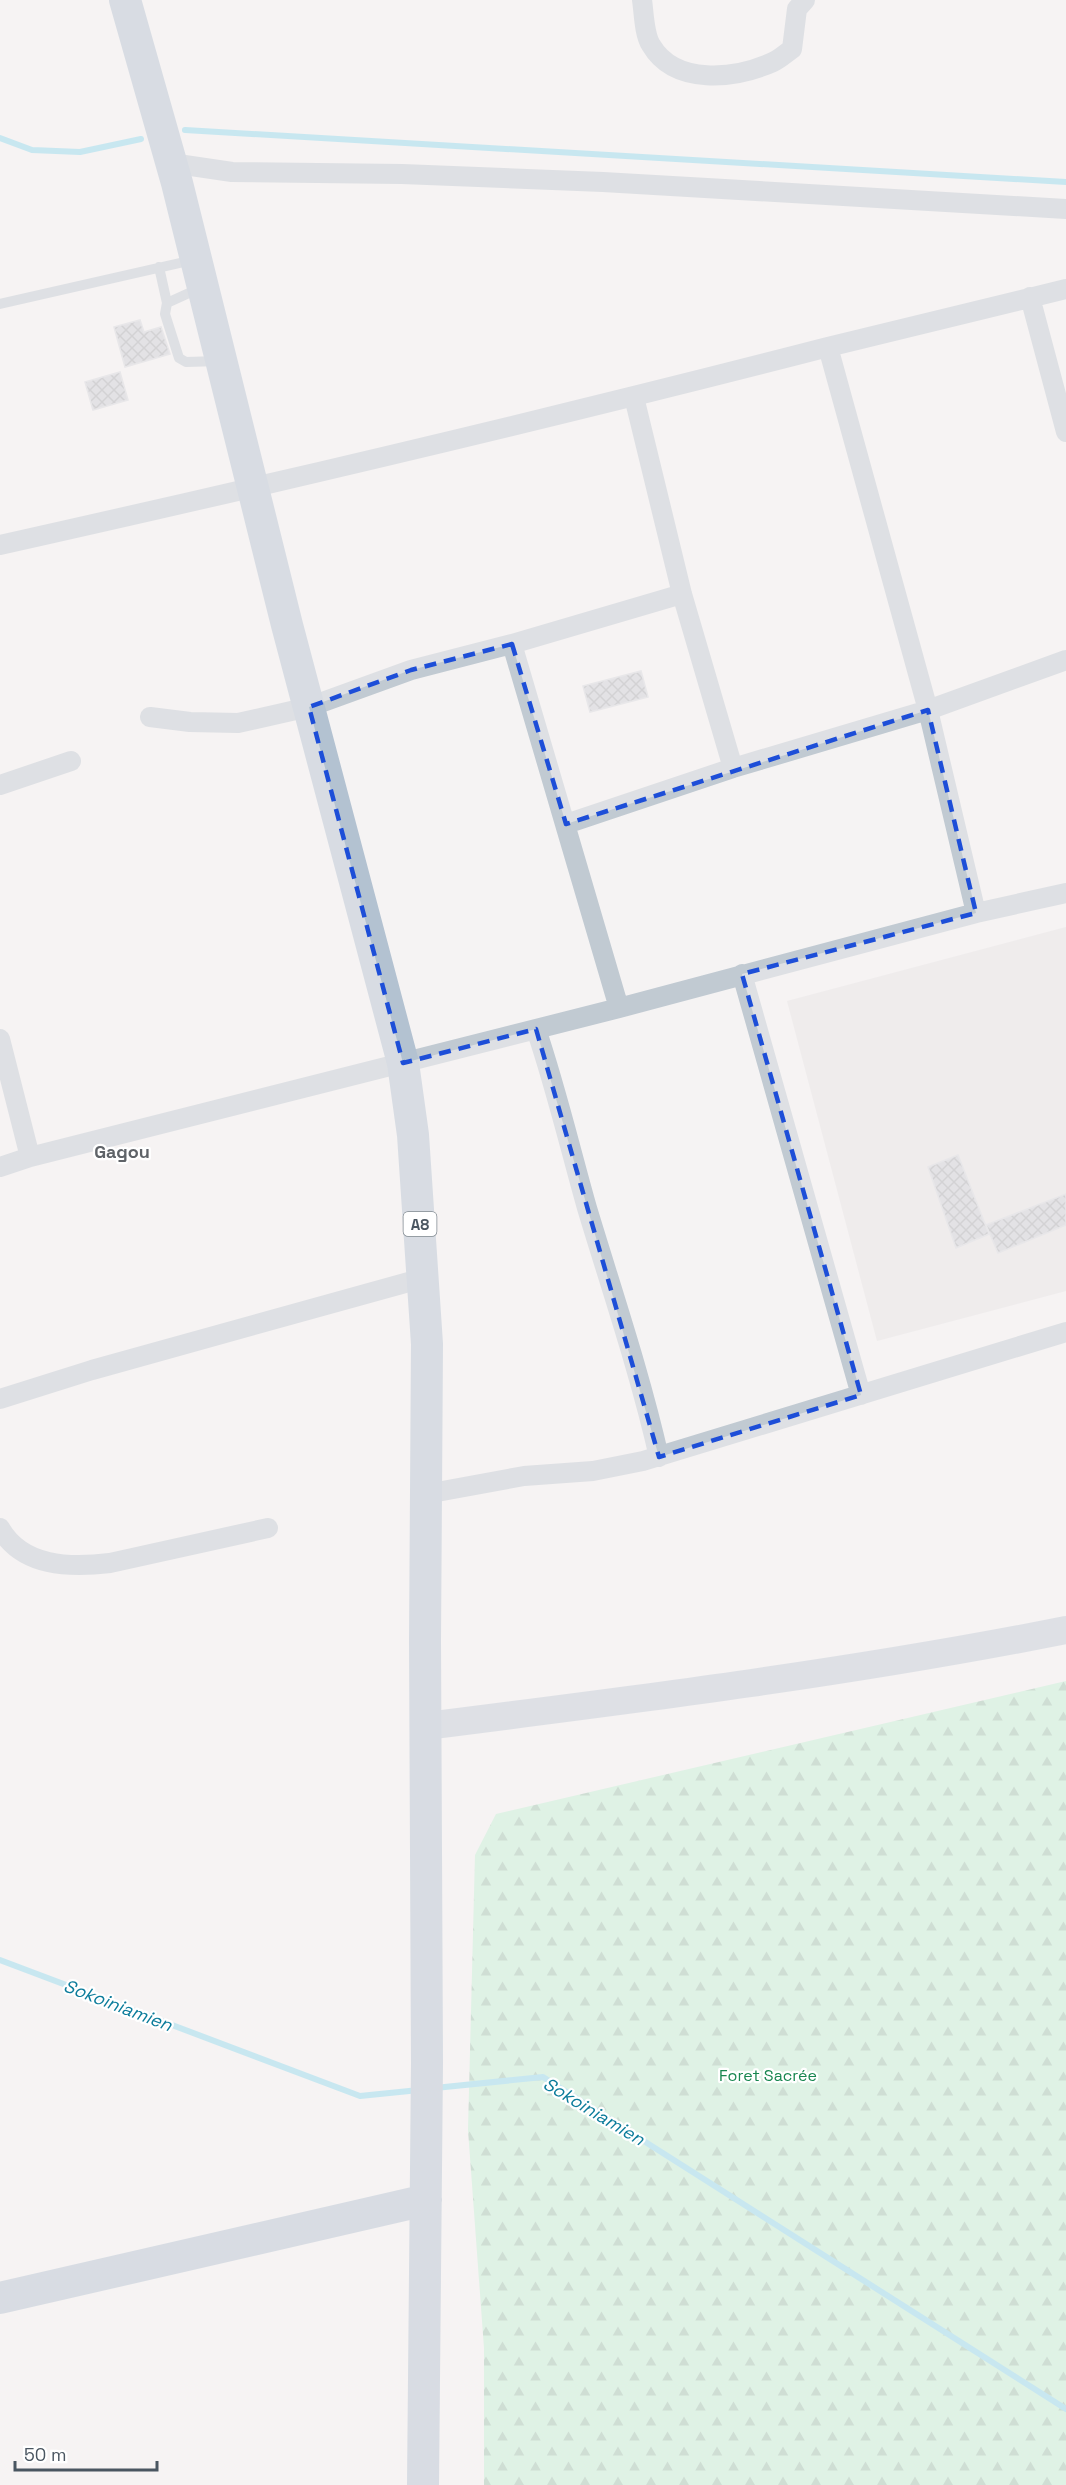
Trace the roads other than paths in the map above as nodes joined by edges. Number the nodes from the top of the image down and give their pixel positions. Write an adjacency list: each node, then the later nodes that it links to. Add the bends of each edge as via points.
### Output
1 (125, 0): 4 (main road, A8)
2 (642, 0): 3 (street, via 650,44 665,62 687,74 706,76 775,62 792,49 797,9)
3 (805, 0)
4 (171, 163): 5 (street, via 232,172 580,181); 7 (main road, A8)
5 (1066, 209)
6 (159, 267): 7 (lane); 10 (lane); 11 (lane)
7 (199, 273): 10 (lane); 13 (main road, A8)
8 (1066, 289): 9 (street)
9 (1030, 297): 12 (street); 15 (street)
10 (167, 303): 13 (lane, via 165,314 179,358 186,362)
11 (0, 304)
12 (828, 347): 14 (street); 22 (street)
13 (222, 361): 16 (main road, A8)
14 (634, 397): 16 (street); 18 (street)
15 (1066, 432)
16 (254, 488): 17 (street); 21 (main road, A8)
17 (0, 545)
18 (682, 594): 19 (street); 25 (street)
19 (512, 644): 21 (street, via 411,670); 27 (street)
20 (1066, 660): 22 (street)
21 (309, 707): 23 (street, via 238,723); 34 (main road, A8)
22 (928, 710): 25 (street); 29 (street)
23 (150, 717)
24 (71, 761): 26 (street)
25 (733, 768): 27 (street)
26 (0, 785)
27 (566, 824): 31 (street)
28 (1066, 893): 29 (street)
29 (976, 913): 30 (street)
30 (742, 974): 31 (street); 39 (street)
31 (620, 1008): 32 (street)
32 (536, 1029): 34 (street); 41 (street)
33 (0, 1039): 35 (street)
34 (403, 1063): 35 (street); 37 (main road, A8, via 413,1135)
35 (30, 1157): 36 (street)
36 (0, 1167)
37 (423, 1278): 40 (street); 42 (main road, A8, via 427,1344)
38 (1066, 1332): 39 (street)
39 (861, 1395): 41 (street)
40 (0, 1399)
41 (659, 1457): 42 (street, via 592,1471 524,1476)
42 (426, 1494): 46 (main road, A8)
43 (0, 1528): 44 (street, via 10,1542 31,1558 83,1566)
44 (268, 1528)
45 (1066, 1630): 46 (street, via 900,1660)
46 (426, 1726): 47 (main road, A8)
47 (426, 2200): 48 (main road); 49 (main road, A8)
48 (0, 2298)
49 (423, 2485)

